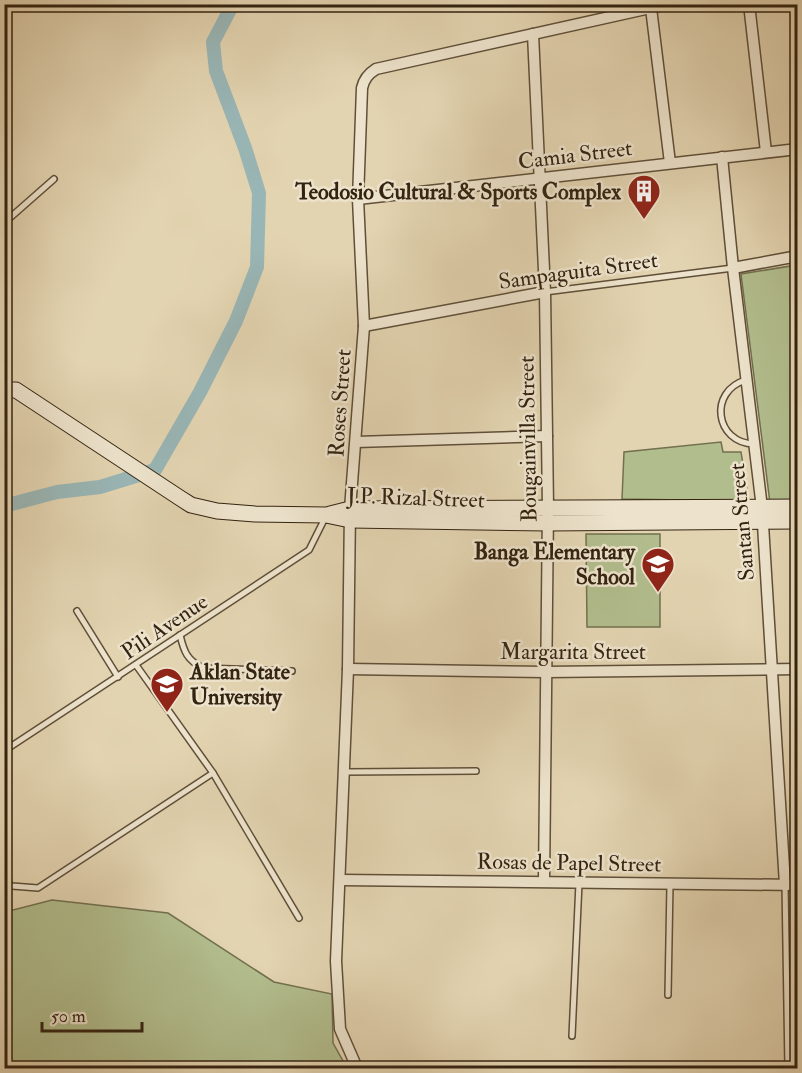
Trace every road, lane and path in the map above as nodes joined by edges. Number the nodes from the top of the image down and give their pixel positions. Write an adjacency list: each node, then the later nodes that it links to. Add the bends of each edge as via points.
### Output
1 (668, 4): 3 (street)
2 (749, 4): 6 (street)
3 (651, 8): 4 (street); 8 (street)
4 (533, 34): 9 (street, Bougainvilla Street); 11 (street, Roses Street, via 376,69 368,75 362,88)
5 (798, 148): 6 (street, Camia Street)
6 (766, 152): 7 (street, Camia Street)
7 (722, 157): 8 (street, Camia Street); 14 (street, Santan Street)
8 (670, 163): 9 (street, Camia Street)
9 (539, 178): 11 (street, Camia Street); 15 (street, Bougainvilla Street)
10 (54, 179): 12 (lane)
11 (358, 199): 16 (street, Roses Street)
12 (4, 223)
13 (798, 256): 14 (street, Sampaguita Street)
14 (733, 268): 15 (lane, Sampaguita Street); 17 (street, Santan Street)
15 (545, 292): 16 (street, Sampaguita Street); 19 (street, Bougainvilla Street)
16 (364, 326): 20 (street, Roses Street)
17 (748, 380): 21 (street, Santan Street); 21 (lane, via 728,392 721,413 724,426 733,436)
18 (8, 388): 25 (main road, J.P. Rizal Street, via 192,505 255,514)
19 (547, 436): 20 (street); 26 (street, Bougainvilla Street)
20 (356, 441): 23 (street, Roses Street)
21 (754, 444): 24 (street, Santan Street)
22 (798, 507): 24 (main road, J.P. Rizal Street)
23 (350, 514): 25 (main road, J.P. Rizal Street); 26 (main road, J.P. Rizal Street); 31 (street, Roses Street)
24 (762, 514): 26 (main road, J.P. Rizal Street); 27 (main road, J.P. Rizal Street); 32 (street, Santan Street)
25 (326, 515): 29 (lane, Pili Avenue, via 309,550)
26 (548, 516): 35 (street, Bougainvilla Street)
27 (798, 521)
28 (77, 611): 36 (lane)
29 (180, 635): 30 (lane, Pili Avenue); 34 (lane, via 187,656 203,668)
30 (136, 665): 36 (lane, Pili Avenue); 40 (lane)
31 (348, 669): 35 (street, Margarita Street); 39 (street, Roses Street)
32 (772, 669): 33 (street, Margarita Street); 35 (street, Margarita Street); 46 (street, Santan Street)
33 (798, 669)
34 (292, 671)
35 (546, 672): 43 (street, Bougainvilla Street)
36 (118, 677): 37 (lane, Pili Avenue)
37 (4, 751)
38 (476, 771): 39 (lane)
39 (345, 772): 41 (street, Roses Street)
40 (213, 773): 42 (lane, via 38,888 12,886); 48 (lane)
41 (340, 880): 43 (street, Rosas de Papel Street); 51 (street, Roses Street, via 336,961 340,1029)
42 (4, 881)
43 (544, 881): 44 (street, Rosas de Papel Street)
44 (579, 881): 45 (street, Rosas de Papel Street); 50 (lane)
45 (670, 883): 46 (street, Rosas de Papel Street); 49 (lane)
46 (785, 885): 47 (street, Rosas de Papel Street); 52 (lane)
47 (798, 885)
48 (299, 918)
49 (668, 995)
50 (572, 1036)
51 (357, 1068)
52 (788, 1068)

